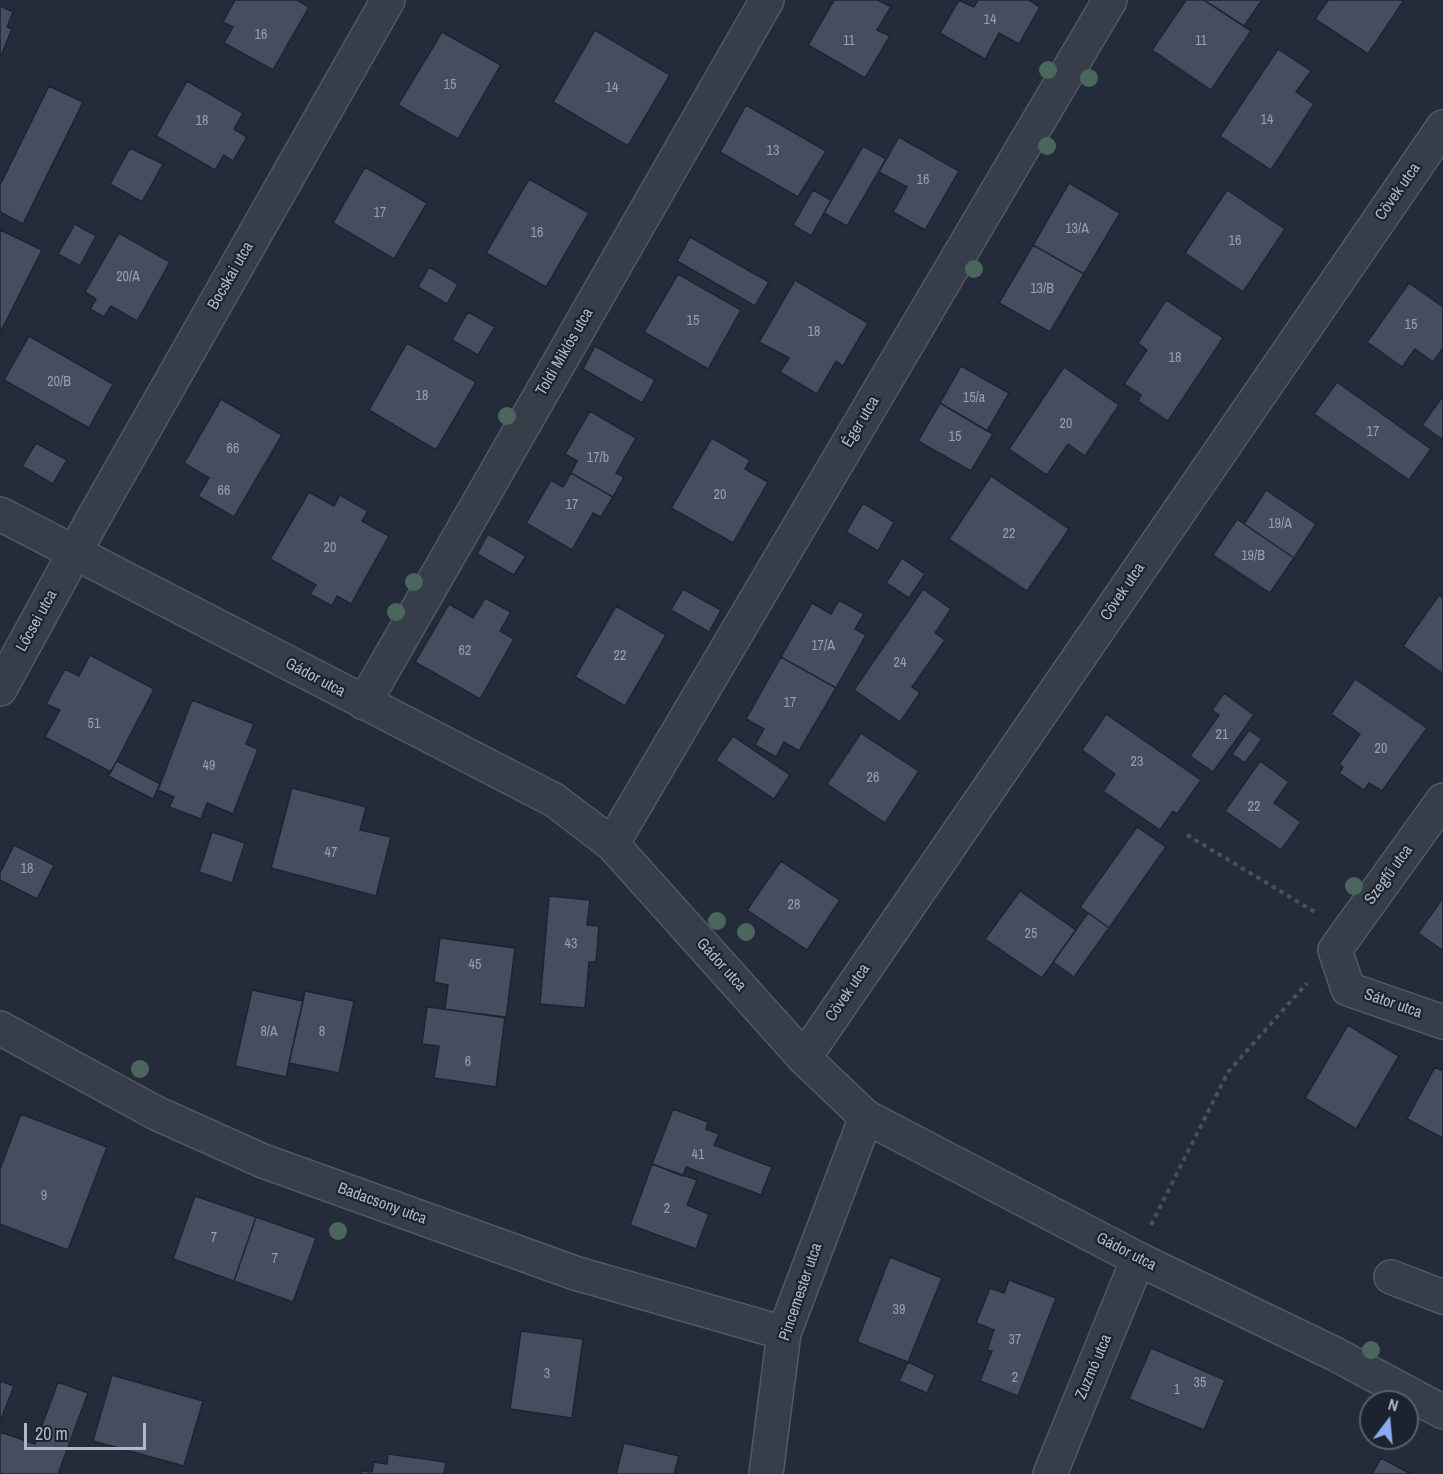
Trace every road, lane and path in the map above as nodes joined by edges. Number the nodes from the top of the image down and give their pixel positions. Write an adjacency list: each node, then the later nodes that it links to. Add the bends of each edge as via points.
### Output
1 (387, 0): 6 (street, Bocskai utca)
2 (767, 0): 8 (street, Toldi Miklós utca)
3 (1110, 0): 11 (street, Éger utca)
4 (1443, 127): 15 (street, Cövek utca)
5 (0, 514): 6 (street, Gádor utca)
6 (75, 552): 7 (street, Lőcsei utca); 8 (street, Gádor utca)
7 (0, 689)
8 (364, 704): 11 (street, Gádor utca, via 554,800)
9 (1443, 800): 12 (street, Szegfű utca)
10 (1187, 835): 12 (path)
11 (612, 844): 15 (street, Gádor utca)
12 (1341, 941): 13 (street, Sátor utca, via 1348,989); 17 (path, via 1228,1072 1155,1214)
13 (1443, 1022)
14 (0, 1028): 20 (street, Badacsony utca, via 156,1113 263,1161 575,1273)
15 (804, 1058): 16 (street, Gádor utca)
16 (866, 1117): 17 (street, Gádor utca); 20 (street, Pincemester utca)
17 (1138, 1259): 21 (street, Gádor utca, via 1335,1354); 23 (street, Zuzmó utca)
18 (1391, 1277): 19 (street)
19 (1443, 1297)
20 (784, 1333): 22 (street, Pincemester utca)
21 (1443, 1412)
22 (766, 1474)
23 (1050, 1474)

